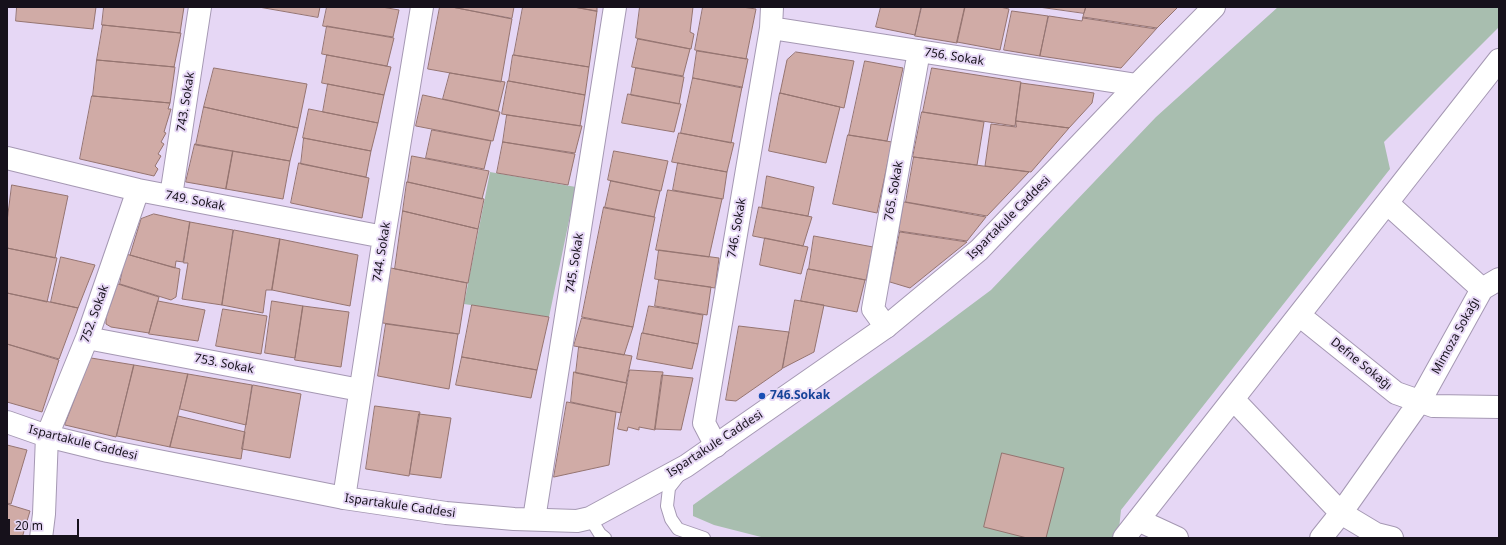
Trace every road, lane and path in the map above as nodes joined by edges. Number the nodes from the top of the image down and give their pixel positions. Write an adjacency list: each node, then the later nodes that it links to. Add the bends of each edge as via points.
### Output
1 (200, 7): 11 (street, 743. Sokak)
2 (422, 7): 13 (street, 744. Sokak)
3 (615, 7): 29 (street, 745. Sokak)
4 (1214, 7): 8 (street, Ispartakule Caddesi)
5 (772, 17): 6 (street, 756. Sokak); 24 (street, 746. Sokak, via 704,423)
6 (919, 51): 8 (street, 756. Sokak); 16 (street, 765. Sokak, via 873,309)
7 (1499, 60): 12 (street)
8 (1137, 85): 16 (street, Ispartakule Caddesi, via 979,250)
9 (7, 158): 10 (street, 749. Sokak)
10 (138, 190): 11 (street, 749. Sokak); 17 (street, 752. Sokak)
11 (171, 196): 13 (street, 749. Sokak)
12 (1387, 203): 14 (street); 15 (street)
13 (384, 237): 18 (street, 744. Sokak)
14 (1490, 284): 20 (street, Mimoza Sokağı)
15 (1299, 315): 19 (street); 20 (street, Defne Sokağı, via 1396,393)
16 (886, 327): 24 (street, Ispartakule Caddesi)
17 (87, 338): 18 (street, 753. Sokak); 23 (street, 752. Sokak)
18 (360, 390): 26 (street, 744. Sokak)
19 (1233, 399): 27 (street); 30 (street)
20 (1420, 401): 21 (street, Defne Sokağı, via 1433,406); 27 (street, Mimoza Sokağı)
21 (1499, 407)
22 (7, 422): 23 (street, Ispartakule Caddesi)
23 (47, 436): 26 (street, Ispartakule Caddesi, via 108,451); 32 (street)
24 (716, 446): 25 (street, Ispartakule Caddesi)
25 (686, 466): 28 (street, Ispartakule Caddesi); 31 (lane, via 669,488 667,506)
26 (344, 498): 29 (street, Ispartakule Caddesi, via 446,513)
27 (1341, 513): 38 (street, Mimoza Sokağı); 39 (street, via 1376,534)
28 (590, 518): 29 (street, Ispartakule Caddesi, via 577,521); 33 (lane)
29 (534, 519)
30 (1138, 520): 36 (street); 37 (street)
31 (674, 522): 34 (lane); 35 (lane, via 678,529)
32 (41, 538)
33 (604, 538)
34 (678, 538)
35 (704, 538)
36 (1124, 538)
37 (1177, 538)
38 (1321, 538)
39 (1392, 538)

